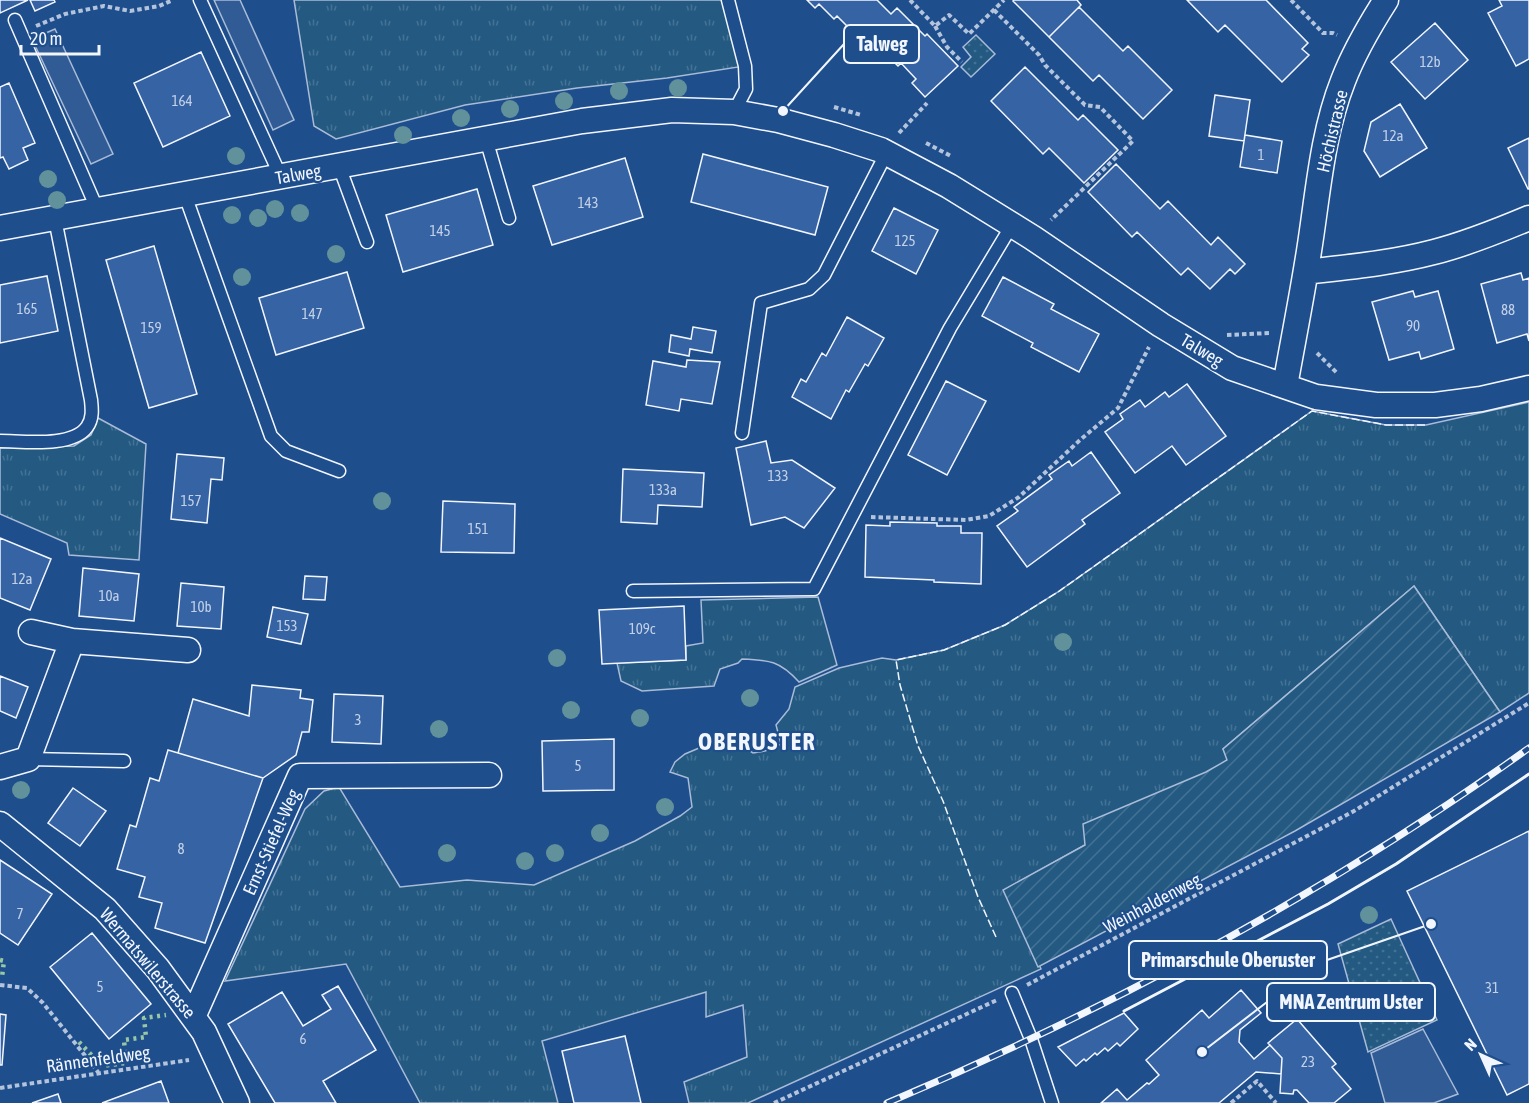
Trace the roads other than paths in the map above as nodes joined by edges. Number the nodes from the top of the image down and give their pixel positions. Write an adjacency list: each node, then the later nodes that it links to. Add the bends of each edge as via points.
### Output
1 (200, 0): 9 (lane)
2 (728, 0): 5 (lane, via 745,66 746,89)
3 (1386, 0): 18 (street, Höchistrasse, via 1343,80 1326,147)
4 (15, 20): 11 (lane)
5 (734, 112): 6 (street, Talweg, via 672,110); 7 (street, Talweg, via 778,120)
6 (486, 139): 8 (street, Talweg); 12 (lane)
7 (884, 151): 15 (street, Talweg); 21 (lane, via 824,275 809,290 761,303)
8 (339, 166): 9 (street, Talweg); 17 (lane)
9 (280, 177): 10 (street, Talweg)
10 (185, 195): 11 (street, Talweg); 23 (lane, via 271,436 286,451)
11 (98, 211): 14 (street, Talweg)
12 (509, 218)
13 (1529, 218): 18 (street, via 1432,253)
14 (56, 219): 16 (street, Talweg); 22 (lane, via 92,416 81,434 69,438)
15 (1012, 225): 19 (street, Talweg, via 1232,368); 24 (lane, via 950,328 814,589)
16 (0, 228)
17 (367, 242)
18 (1306, 272): 19 (street, Höchistrasse)
19 (1285, 386): 20 (street, Talweg, via 1316,397 1376,405 1435,405)
20 (1529, 388)
21 (742, 433)
22 (0, 441)
23 (339, 471)
24 (633, 591)
25 (31, 632): 26 (street)
26 (72, 641): 27 (street); 28 (street)
27 (188, 650)
28 (28, 759): 29 (lane); 30 (street)
29 (124, 761)
30 (0, 767)
31 (489, 775): 34 (street, Ernst-Stiefel-Weg, via 300,776)
32 (0, 824): 34 (street, Wermatswilerstrasse, via 105,909)
33 (1012, 993): 36 (lane)
34 (194, 1016): 35 (street, Wermatswilerstrasse)
35 (237, 1103)
36 (1052, 1103)

